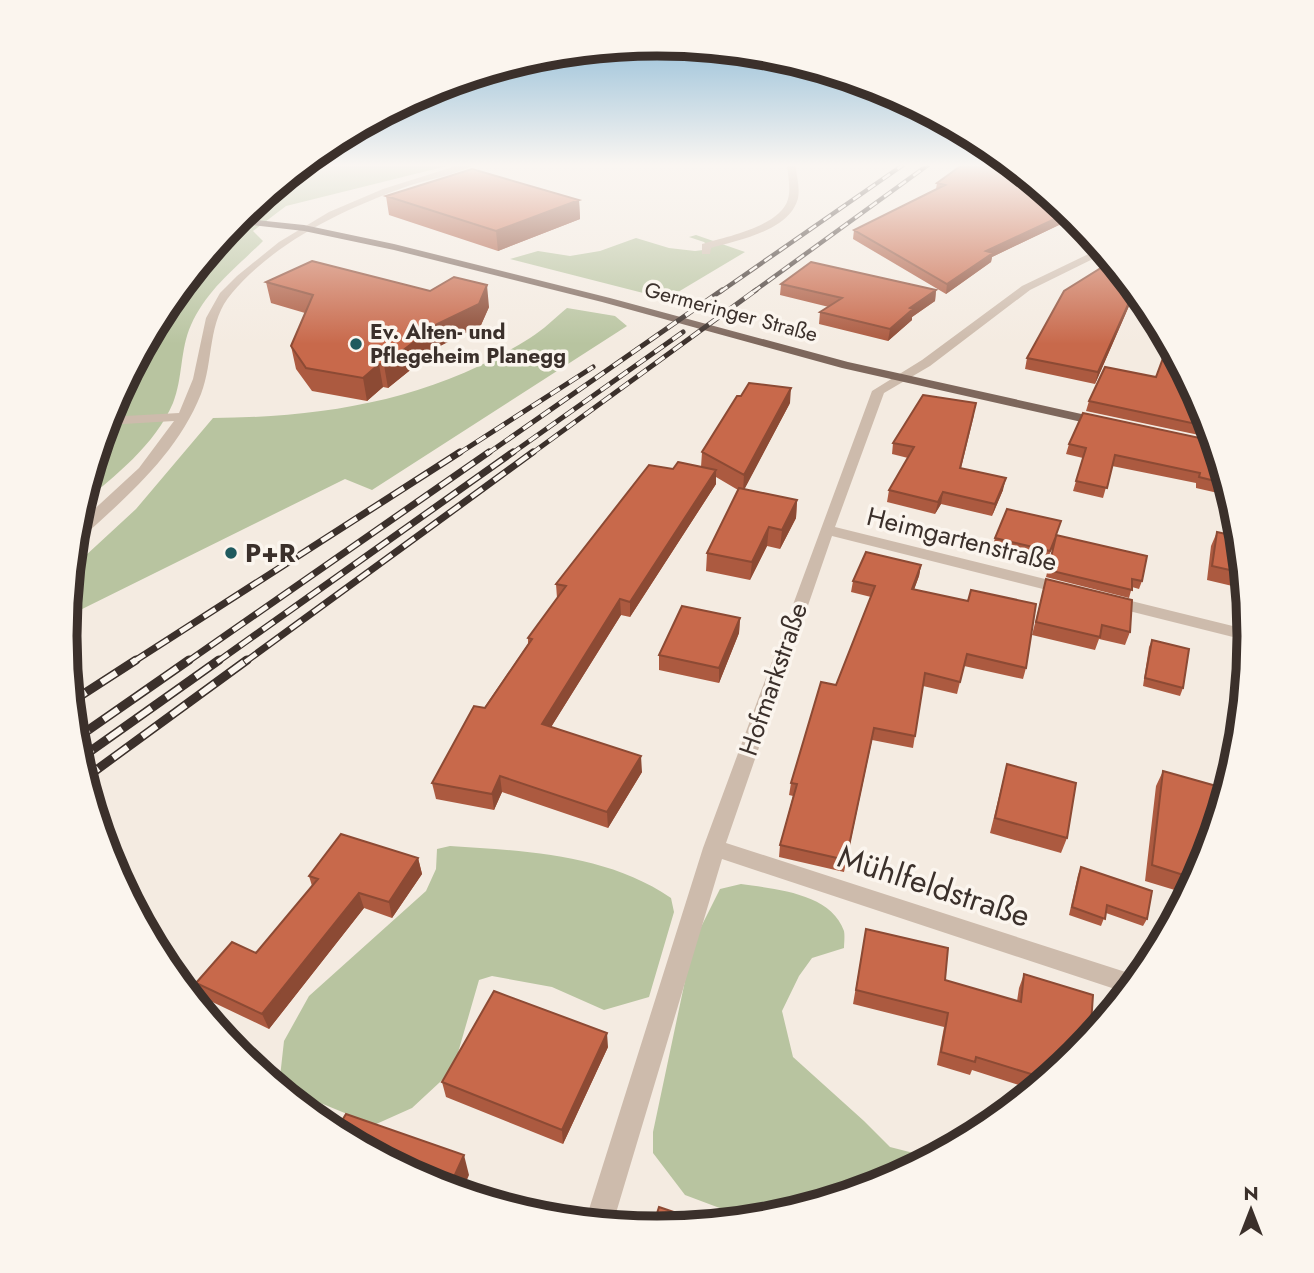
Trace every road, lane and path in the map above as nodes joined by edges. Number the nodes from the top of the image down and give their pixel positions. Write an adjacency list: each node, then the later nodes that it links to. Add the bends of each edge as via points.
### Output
1 (264, 224): 4 (main road, Germeringer Straße)
2 (312, 224): 4 (street)
3 (768, 224): 5 (street, via 706,246)
4 (304, 229): 7 (main road, Germeringer Straße, via 450,260); 8 (street, via 224,295 207,330 197,389)
5 (706, 253)
6 (1094, 255): 7 (street, Hofmarkstraße, via 1026,288)
7 (902, 379): 10 (main road, Germeringer Straße); 12 (street, Hofmarkstraße, via 878,391)
8 (184, 416): 9 (street); 11 (street, via 134,483)
9 (119, 420)
10 (1116, 425)
11 (88, 524)
12 (826, 530): 13 (street, Heimgartenstraße); 14 (street, Hofmarkstraße)
13 (1238, 633)
14 (713, 848): 15 (street, Mühlfeldstraße); 16 (street, Hofmarkstraße)
15 (1124, 981)
16 (602, 1214)

